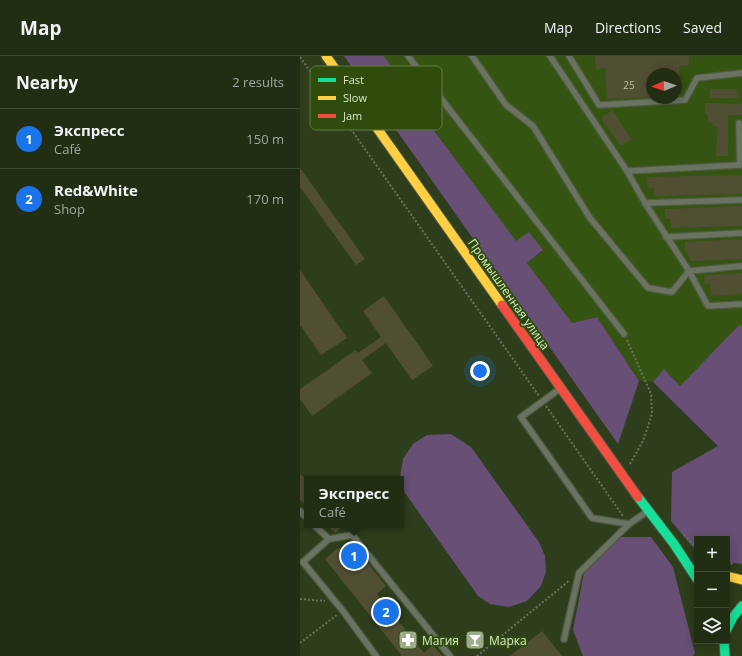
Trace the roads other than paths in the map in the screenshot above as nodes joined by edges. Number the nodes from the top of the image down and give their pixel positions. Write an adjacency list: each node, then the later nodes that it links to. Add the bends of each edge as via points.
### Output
1 (326, 56): 6 (street, Промышленная улица)
2 (408, 56): 7 (lane)
3 (472, 56): 18 (lane, via 506,105 533,126 590,218 648,288 672,292)
4 (550, 56): 12 (lane)
5 (569, 56): 8 (lane, via 599,105 685,100 698,78)
6 (333, 66)
7 (416, 66)
8 (742, 73)
9 (442, 100): 20 (lane)
10 (739, 123): 12 (lane, via 740,165)
11 (378, 130): 21 (street, Промышленная улица)
12 (627, 170): 14 (lane)
13 (742, 200): 14 (lane)
14 (645, 204): 16 (lane)
15 (742, 233): 16 (lane)
16 (666, 237): 18 (lane)
17 (742, 266): 18 (lane)
18 (689, 271): 19 (lane, via 708,306)
19 (742, 304)
20 (624, 334)
21 (561, 388): 22 (street, Промышленная улица); 23 (lane, via 521,417 592,518)
22 (648, 511): 23 (lane); 26 (street, Промышленная улица)
23 (629, 524): 33 (lane, via 579,573)
24 (317, 528): 25 (lane)
25 (330, 539): 36 (lane, via 303,562); 37 (lane, via 352,535)
26 (674, 544): 27 (street, Промышленная улица); 28 (street, Промышленная улица)
27 (694, 561)
28 (694, 574)
29 (730, 577): 30 (street)
30 (742, 580)
31 (742, 606): 32 (street)
32 (730, 621)
33 (564, 639)
34 (724, 644): 35 (street)
35 (724, 655)
36 (376, 656)
37 (450, 656)

